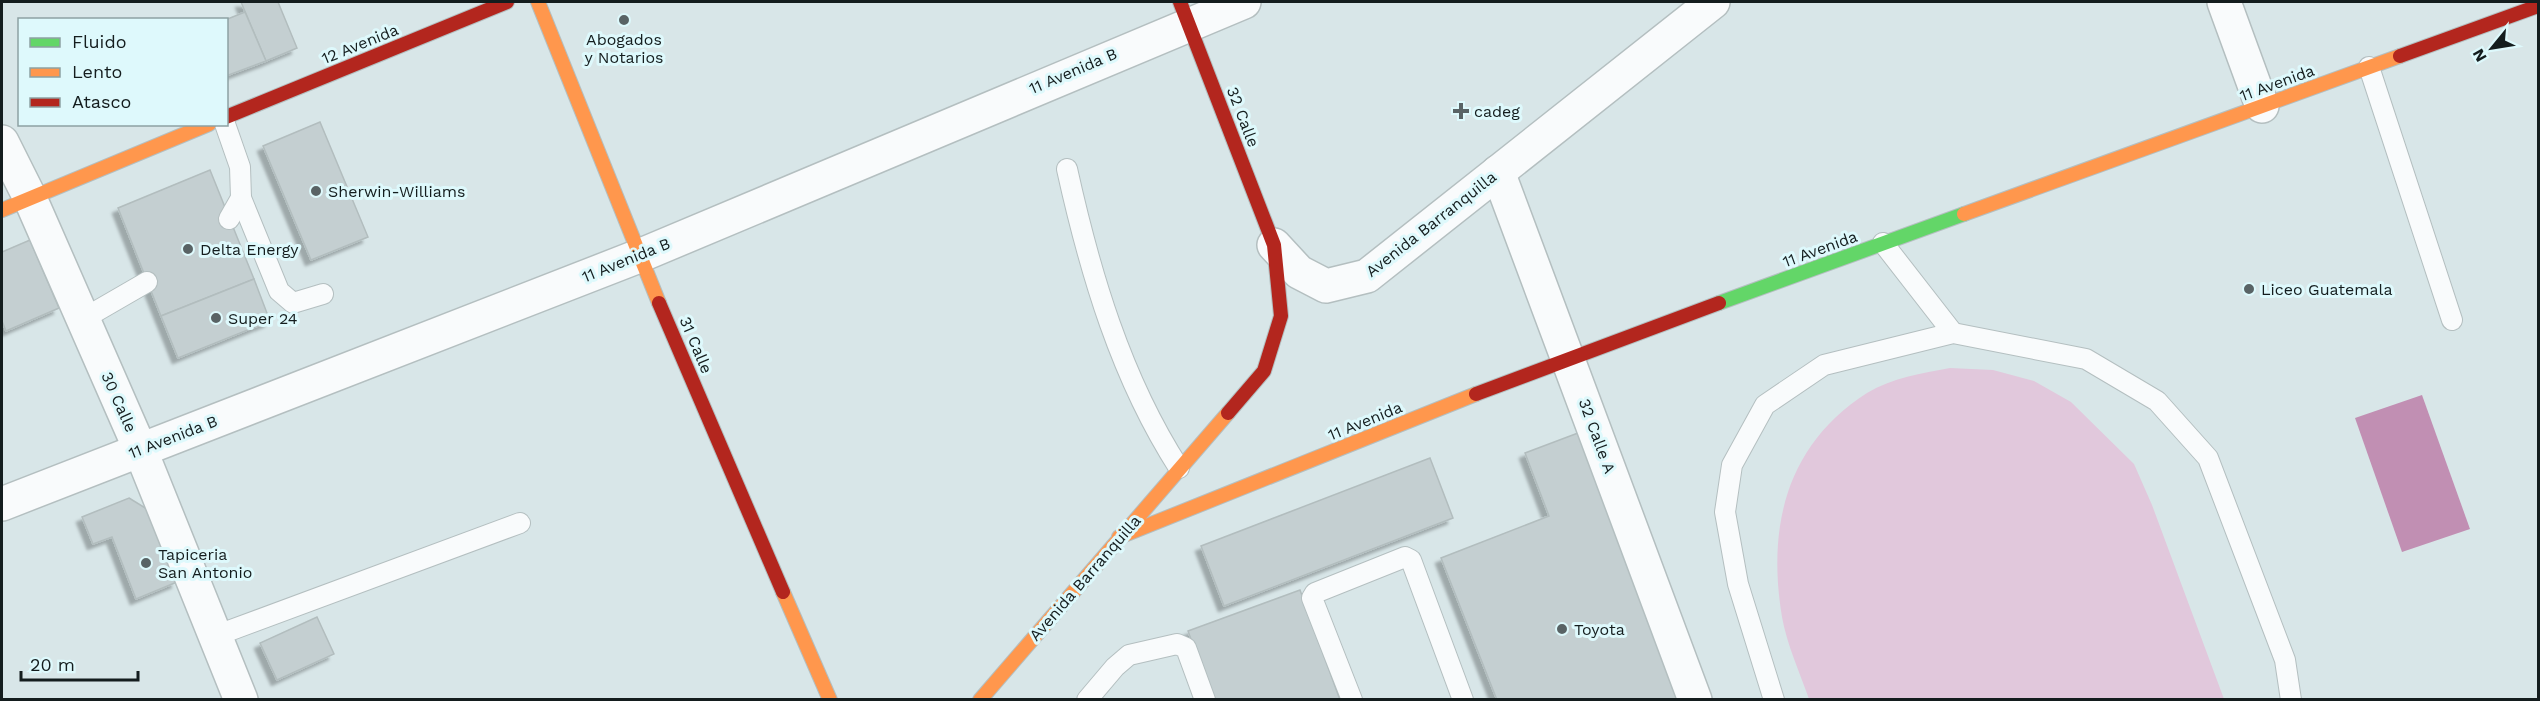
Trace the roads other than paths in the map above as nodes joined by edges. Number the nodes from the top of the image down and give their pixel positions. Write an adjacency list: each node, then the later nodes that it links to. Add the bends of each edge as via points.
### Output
1 (507, 2): 10 (street, 12 Avenida)
2 (538, 2): 21 (street, 31 Calle)
3 (1244, 2): 7 (street, 11 Avenida B)
4 (1713, 2): 15 (street, Avenida Barranquilla)
5 (2224, 2): 9 (street)
6 (2538, 6): 8 (street, 11 Avenida)
7 (1184, 12): 20 (street, 32 Calle); 21 (street, 11 Avenida B)
8 (2369, 67): 9 (street, 11 Avenida); 25 (lane)
9 (2262, 106): 19 (street, 11 Avenida)
10 (228, 116)
11 (204, 126): 17 (street)
12 (226, 126): 16 (lane, via 240,167)
13 (2, 142): 17 (street, 30 Calle)
14 (1067, 169): 29 (lane, via 1100,302 1157,434)
15 (1498, 172): 20 (street, Avenida Barranquilla, via 1367,276 1326,286 1299,272); 27 (street, 32 Calle A)
16 (241, 198): 18 (lane); 23 (lane, via 279,291 293,303)
17 (16, 204): 24 (street, 30 Calle)
18 (229, 219)
19 (1883, 243): 26 (lane); 27 (street, 11 Avenida)
20 (1274, 245): 29 (street, Avenida Barranquilla, via 1281,316 1264,371)
21 (639, 256): 28 (street, 11 Avenida B); 35 (street, 31 Calle)
22 (147, 282): 24 (lane)
23 (323, 294)
24 (82, 318): 28 (street, 30 Calle)
25 (2452, 320)
26 (1953, 333): 42 (lane, via 1824,365 1765,405 1732,465 1725,512 1738,584); 43 (lane, via 2085,359 2157,401 2208,458 2285,660)
27 (1568, 358): 32 (street, 11 Avenida); 41 (street, 32 Calle A)
28 (140, 449): 30 (street, 11 Avenida B); 33 (street, 30 Calle)
29 (1179, 468): 32 (street, Avenida Barranquilla)
30 (2, 504)
31 (520, 523): 33 (lane)
32 (1119, 537): 36 (street, Avenida Barranquilla)
33 (215, 636): 34 (street, 30 Calle)
34 (241, 699)
35 (830, 699)
36 (980, 699)
37 (1087, 699): 38 (lane, via 1129,656 1177,644 1186,648)
38 (1205, 699)
39 (1352, 699): 40 (lane, via 1312,598 1315,592 1405,556 1411,560)
40 (1463, 699)
41 (1695, 699)
42 (1774, 699)
43 (2291, 699)

